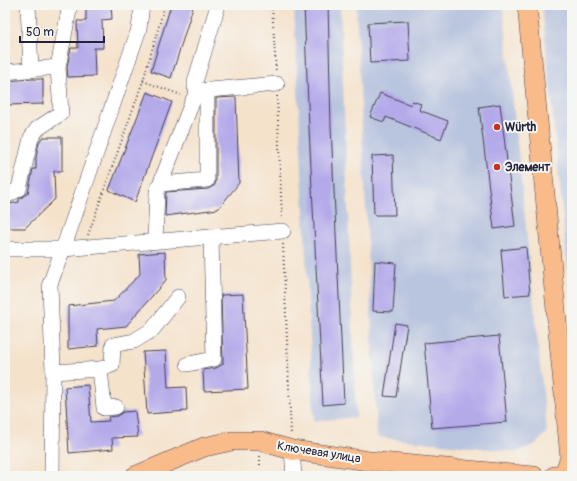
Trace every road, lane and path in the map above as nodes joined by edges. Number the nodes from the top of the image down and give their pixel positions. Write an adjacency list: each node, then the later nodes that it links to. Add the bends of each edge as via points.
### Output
1 (28, 5): 8 (street)
2 (70, 5): 7 (street)
3 (142, 5): 20 (street, via 139,29)
4 (165, 5): 10 (path)
5 (218, 5): 12 (street, via 195,82)
6 (527, 5): 25 (main road)
7 (58, 67): 8 (street); 14 (street, via 61,113 37,129 31,138 19,190)
8 (31, 70): 9 (street)
9 (5, 72)
10 (143, 80): 12 (path); 18 (path)
11 (277, 84): 12 (street)
12 (199, 94): 13 (street); 13 (street, via 206,180)
13 (160, 184): 17 (street, via 157,192)
14 (5, 195)
15 (283, 231): 16 (street)
16 (211, 237): 17 (street); 22 (street, via 214,359)
17 (155, 241): 18 (street)
18 (84, 247): 20 (street)
19 (5, 249): 20 (street)
20 (63, 249): 24 (street, via 50,284)
21 (178, 297): 23 (street, via 152,330 134,341 113,346 112,365)
22 (188, 364)
23 (100, 369): 24 (street); 26 (street, via 104,408)
24 (52, 372): 29 (street)
25 (568, 388): 28 (main road, via 570,458)
26 (116, 407)
27 (292, 450): 30 (main road, Ключевая улица, via 260,441 232,441 204,447); 31 (street); 32 (main road, Ключевая улица, via 369,461)
28 (561, 475)
29 (52, 476)
30 (135, 476)
31 (294, 476)
32 (534, 476)

